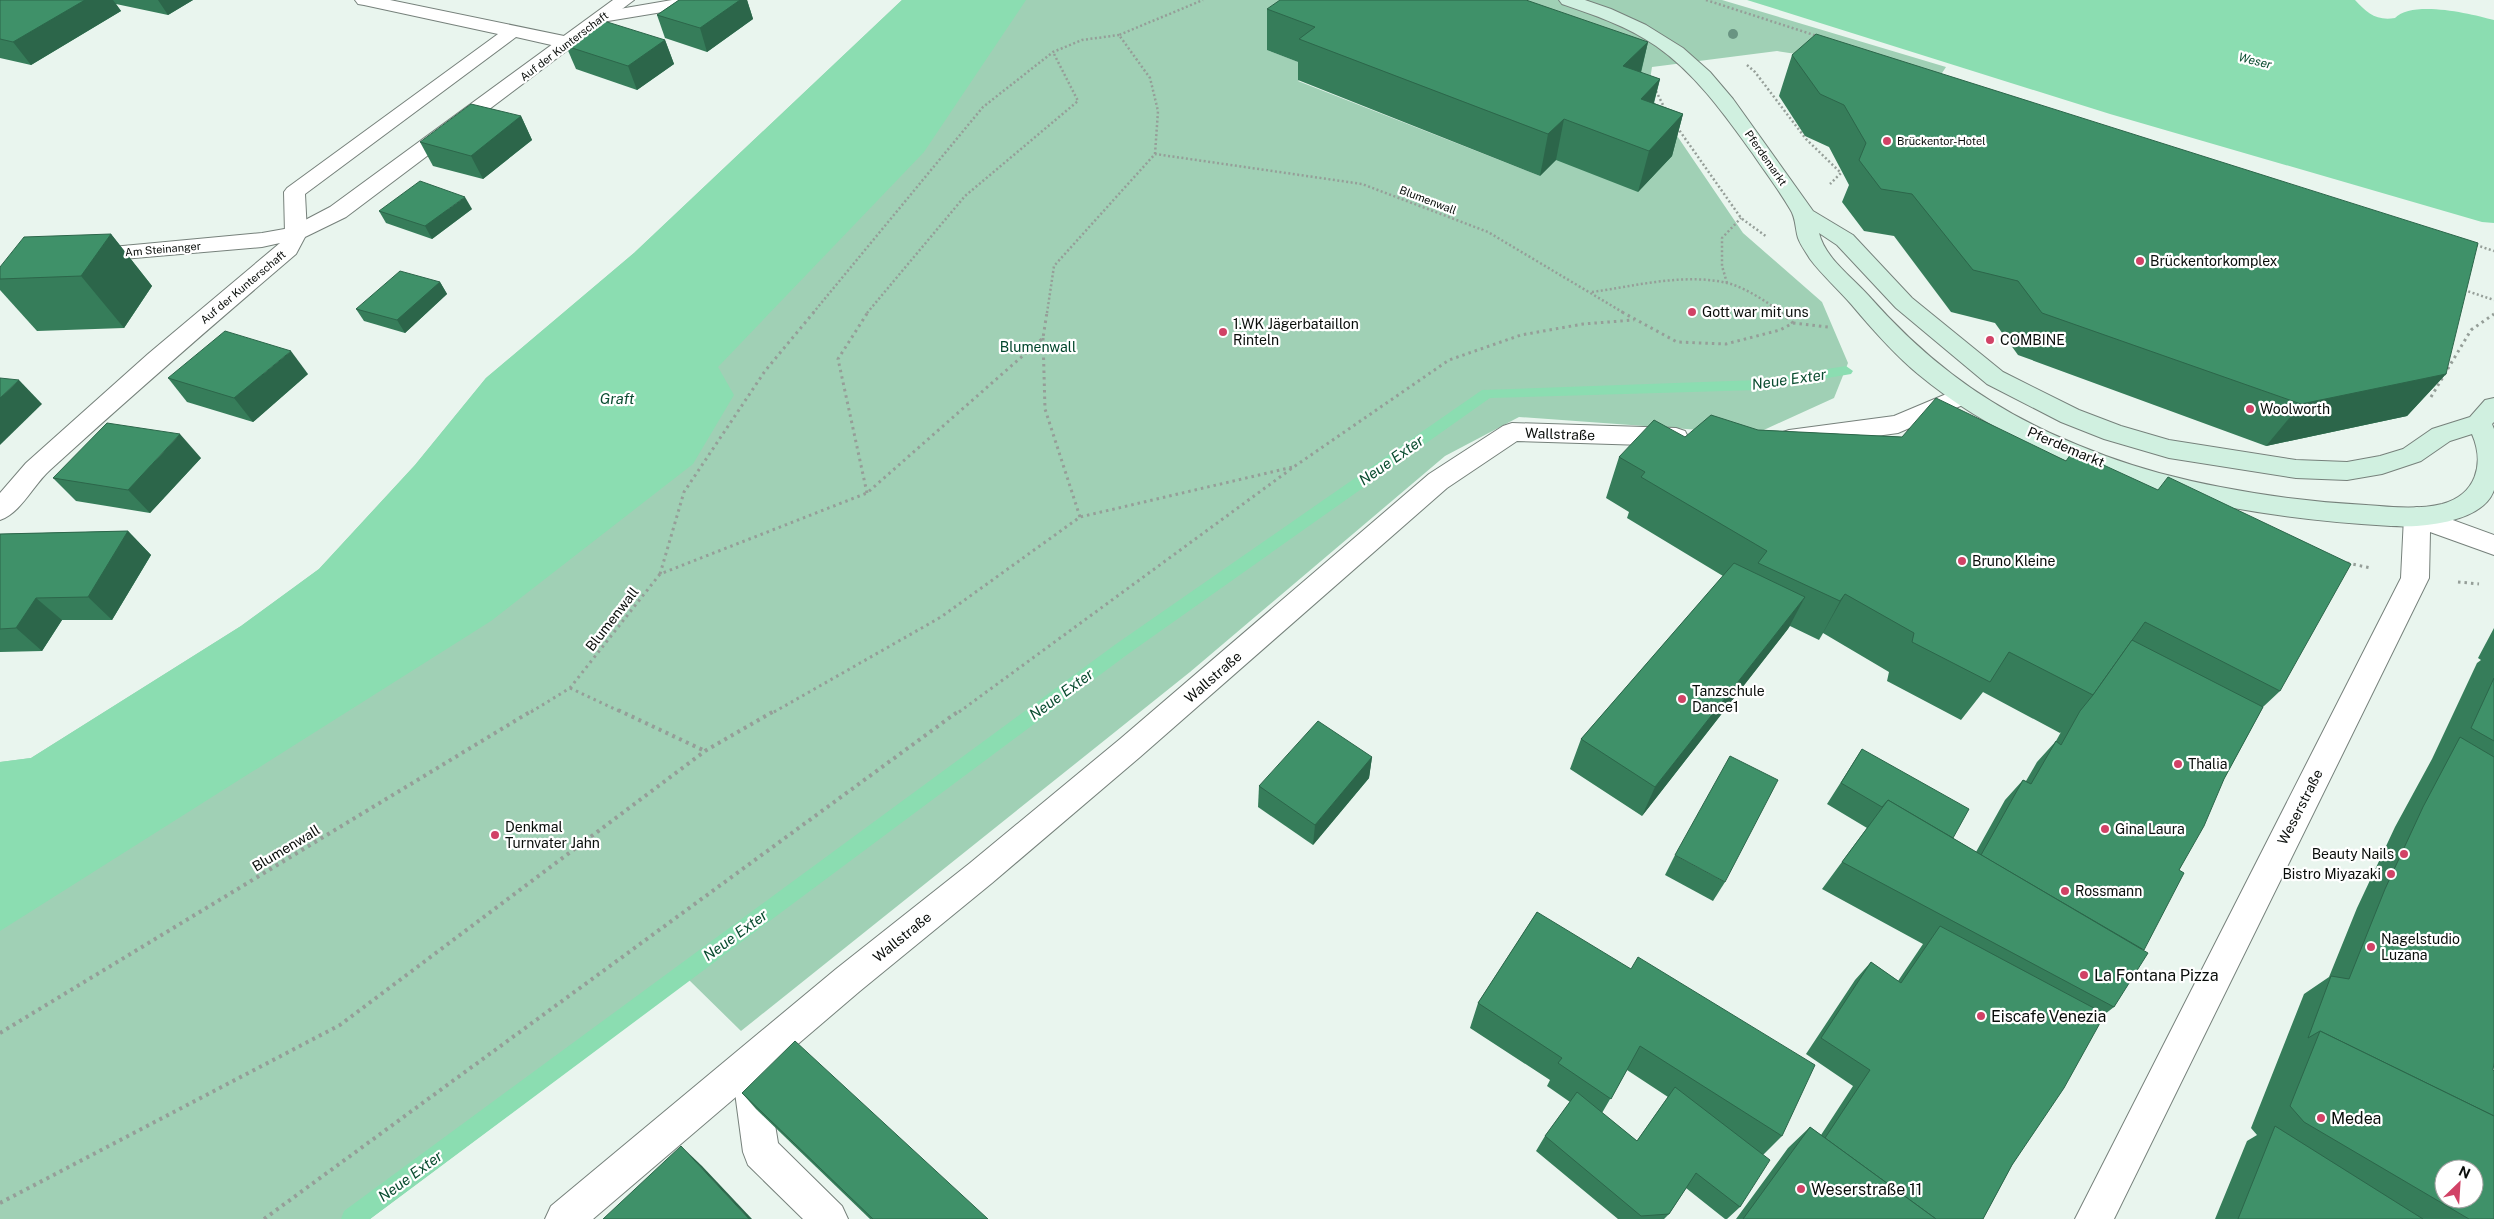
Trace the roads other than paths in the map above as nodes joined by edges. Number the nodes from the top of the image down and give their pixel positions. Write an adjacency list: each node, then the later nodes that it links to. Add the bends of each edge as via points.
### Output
1 (364, 0): 6 (street)
2 (625, 0): 5 (street, Auf der Kunterschaft)
3 (705, 0): 5 (street)
4 (1568, 0): 8 (main road, Pferdemarkt, via 1602,11 1660,40 1698,69 1726,102)
5 (602, 18): 7 (street, Auf der Kunterschaft)
6 (513, 31): 7 (street); 9 (street, via 294,192)
7 (569, 43): 9 (street, Auf der Kunterschaft, via 338,212)
8 (1804, 215): 11 (main road, Pferdemarkt, via 1810,243 1863,304 1933,374); 12 (main road, Pferdemarkt, via 1845,240 1904,303 1995,378 2042,404 2113,433 2169,449 2296,469 2347,471 2382,465 2412,454 2440,435)
9 (296, 233): 10 (street, Am Steinanger, via 262,240); 16 (street, Auf der Kunterschaft, via 288,249 156,360 50,456)
10 (68, 257)
11 (1963, 395): 14 (street, via 1898,424); 17 (main road, Pferdemarkt, via 2024,430 2056,444 2174,486 2234,500 2319,513)
12 (2486, 415): 15 (main road)
13 (1698, 438): 19 (street, Wallstraße, via 1512,432 1438,481 1130,748)
14 (1766, 440)
15 (2493, 458): 17 (main road, via 2488,479 2479,494 2462,507 2443,514)
16 (0, 510)
17 (2417, 517): 18 (street); 22 (street, Weserstraße, via 2415,578)
18 (2494, 544)
19 (748, 1064): 20 (street, Wallstraße); 21 (street, via 761,1152)
20 (564, 1219)
21 (829, 1219)
22 (2094, 1219)

